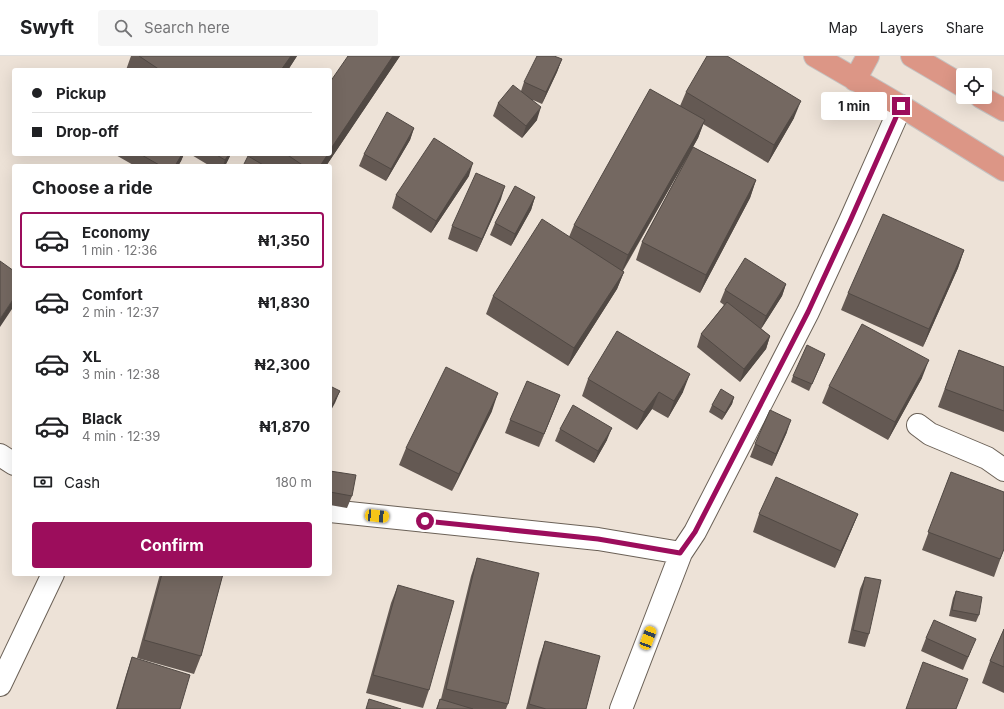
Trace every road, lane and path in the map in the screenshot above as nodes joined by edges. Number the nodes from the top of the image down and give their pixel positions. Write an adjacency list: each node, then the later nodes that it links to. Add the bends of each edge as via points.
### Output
1 (814, 56): 4 (highway)
2 (868, 56): 4 (highway)
3 (912, 56): 5 (highway)
4 (855, 80): 7 (highway)
5 (956, 82)
6 (992, 103): 8 (highway)
7 (901, 106): 9 (highway); 15 (street, via 808,312 695,532)
8 (1004, 110)
9 (1004, 170)
10 (918, 425): 13 (street, via 930,434 987,458)
11 (0, 455): 12 (street)
12 (12, 463)
13 (1004, 470)
14 (332, 511): 15 (street, via 598,539)
15 (680, 553): 18 (street)
16 (52, 576): 17 (street)
17 (0, 685)
18 (621, 709)

